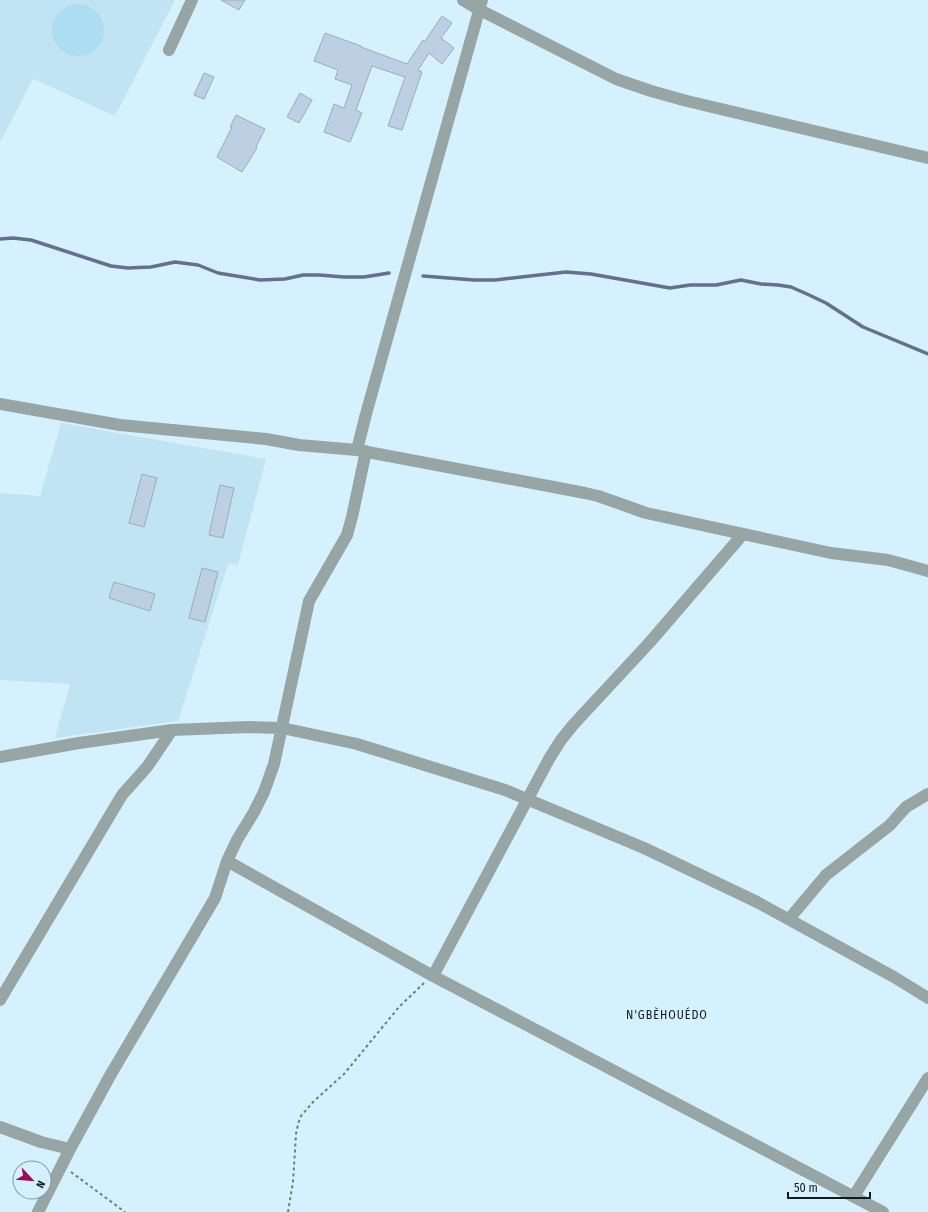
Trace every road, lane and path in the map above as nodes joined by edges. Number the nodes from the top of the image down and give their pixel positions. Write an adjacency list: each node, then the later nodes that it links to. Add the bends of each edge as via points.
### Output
1 (192, 0): 4 (street)
2 (463, 0): 3 (street)
3 (480, 5): 5 (street, via 616,80 687,101); 7 (street, via 372,391)
4 (169, 50)
5 (928, 158)
6 (0, 404): 7 (street, via 120,425)
7 (362, 450): 8 (street, via 584,492 646,513); 10 (street, via 352,516 346,535 309,601)
8 (743, 534): 9 (street, via 831,553 888,560); 14 (street, via 561,740)
9 (928, 571)
10 (282, 728): 11 (street); 14 (street, via 357,744); 15 (street, via 274,764 264,792)
11 (172, 730): 12 (street, via 79,742); 19 (street, via 147,767 122,795)
12 (0, 757)
13 (928, 794): 16 (street, via 906,807 890,825 826,875)
14 (528, 798): 16 (street, via 644,848); 17 (street)
15 (228, 860): 17 (street); 22 (street, via 215,898 111,1074)
16 (789, 918): 18 (street)
17 (433, 976): 24 (street); 27 (path, via 399,1007 344,1074 301,1116 296,1134)
18 (928, 998)
19 (0, 1000)
20 (928, 1078): 24 (street)
21 (0, 1127): 22 (street, via 41,1142)
22 (70, 1149): 23 (street)
23 (62, 1165): 25 (street); 26 (path)
24 (854, 1196): 28 (street)
25 (38, 1212)
26 (125, 1212)
27 (288, 1212)
28 (883, 1212)

